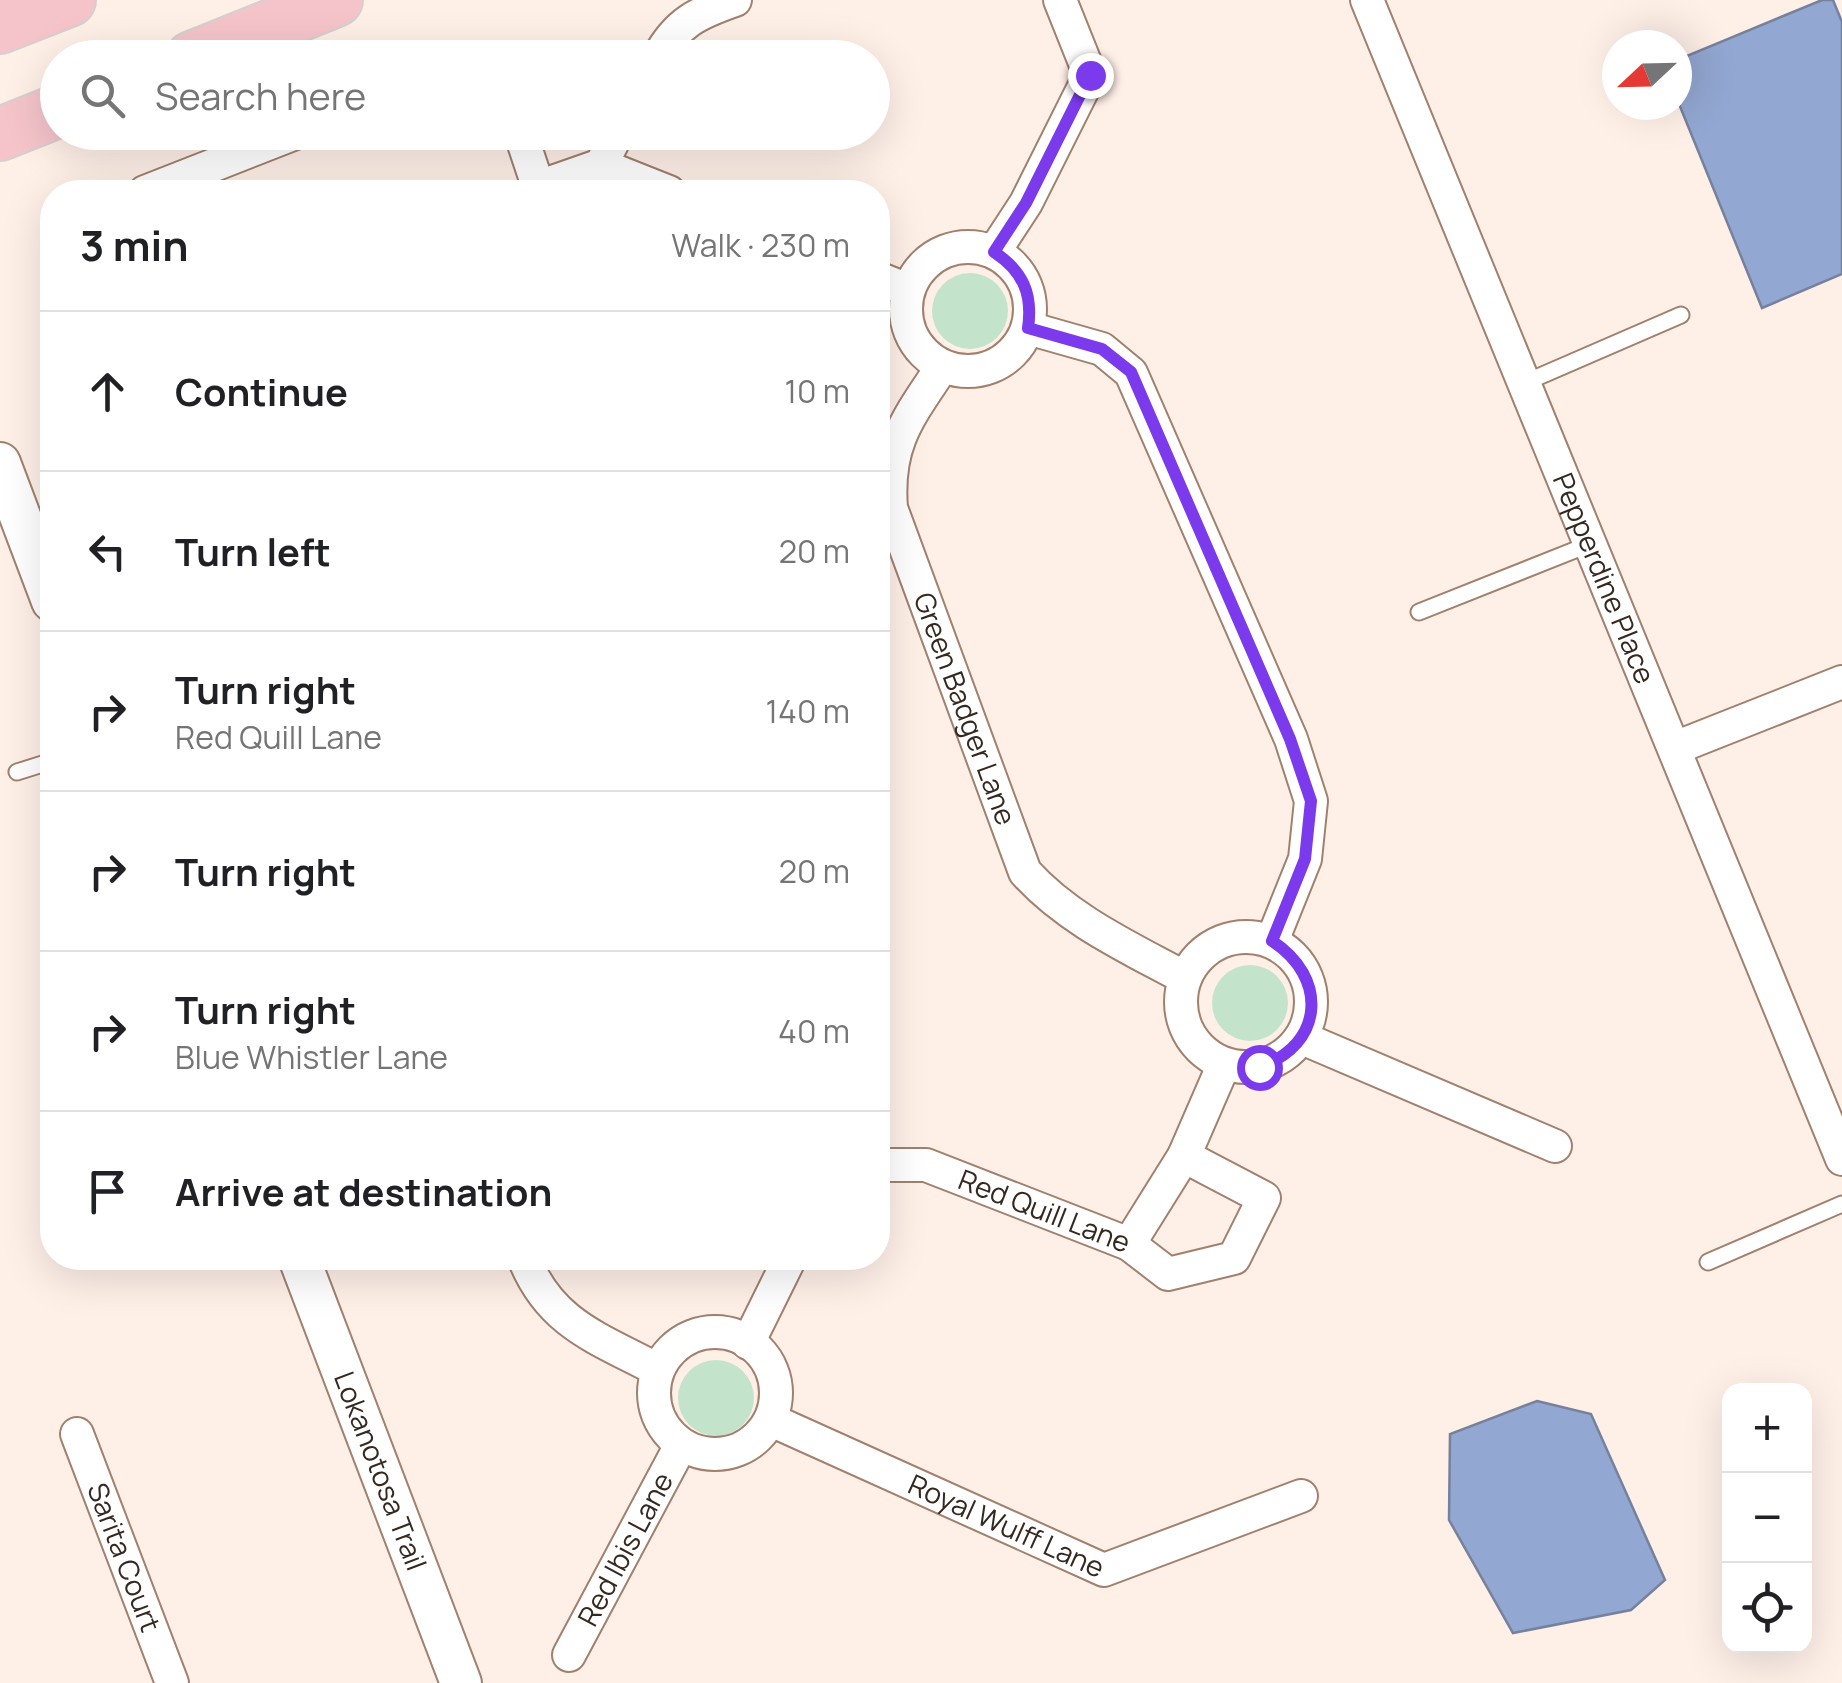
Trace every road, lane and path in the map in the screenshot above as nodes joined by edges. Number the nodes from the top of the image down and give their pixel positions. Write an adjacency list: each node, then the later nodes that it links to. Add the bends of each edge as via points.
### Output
1 (69, 0): 6 (main road)
2 (336, 0): 7 (main road)
3 (735, 0): 8 (street, via 695,14)
4 (1060, 0): 19 (street, via 1090,75)
5 (1367, 0): 25 (street, Pepperdine Place)
6 (0, 28)
7 (237, 40)
8 (667, 40)
9 (40, 118): 10 (main road)
10 (0, 134)
11 (252, 150): 15 (street)
12 (526, 150): 16 (street)
13 (609, 150): 14 (street)
14 (601, 165): 17 (street); 18 (street)
15 (176, 180)
16 (536, 180)
17 (564, 180)
18 (639, 180)
19 (994, 252): 21 (street, via 952,248 918,271); 23 (street, via 1021,276 1031,310)
20 (890, 283): 21 (street)
21 (908, 290): 24 (street, via 915,343)
22 (1681, 315): 25 (lane)
23 (1028, 328): 24 (street, via 1021,344 994,367); 36 (street, via 1102,349 1131,372 1290,739 1311,801 1305,859)
24 (942, 367): 27 (street, Green Badger Lane, via 900,431)
25 (1524, 383): 29 (street, Pepperdine Place)
26 (0, 462): 30 (street)
27 (890, 464)
28 (890, 495): 37 (street, Green Badger Lane, via 1025,872 1096,929)
29 (1590, 544): 31 (lane); 33 (street, Pepperdine Place)
30 (40, 569)
31 (1419, 612)
32 (1842, 682): 33 (street)
33 (1675, 748): 42 (street, Pepperdine Place)
34 (40, 765): 35 (lane)
35 (17, 772)
36 (1272, 941): 37 (street, via 1230,938 1196,960); 38 (street, via 1301,965 1309,982)
37 (1185, 978): 39 (street, via 1181,1013 1187,1030)
38 (1302, 1038): 39 (street, via 1276,1062); 40 (street)
39 (1224, 1064): 41 (street, Red Quill Lane)
40 (1555, 1146)
41 (1184, 1156): 45 (street, Red Quill Lane); 45 (street, via 1264,1198 1234,1258 1168,1274)
42 (1842, 1159)
43 (890, 1165): 45 (street, Red Quill Lane, via 926,1166)
44 (1842, 1204): 46 (lane)
45 (1128, 1244)
46 (1708, 1262)
47 (304, 1270): 58 (street, Lokanotosa Trail)
48 (529, 1270): 51 (street, via 565,1321)
49 (784, 1270): 50 (street)
50 (748, 1343): 51 (street, via 720,1332 700,1333 682,1341); 52 (street, via 769,1364 776,1384)
51 (658, 1370): 54 (street, via 656,1412)
52 (770, 1420): 54 (street, via 740,1450 710,1454); 55 (street, Royal Wulff Lane, via 1104,1570)
53 (77, 1434): 57 (street, Sarita Court)
54 (681, 1445): 56 (street, Red Ibis Lane)
55 (1302, 1496)
56 (568, 1654)
57 (172, 1683)
58 (461, 1683)

